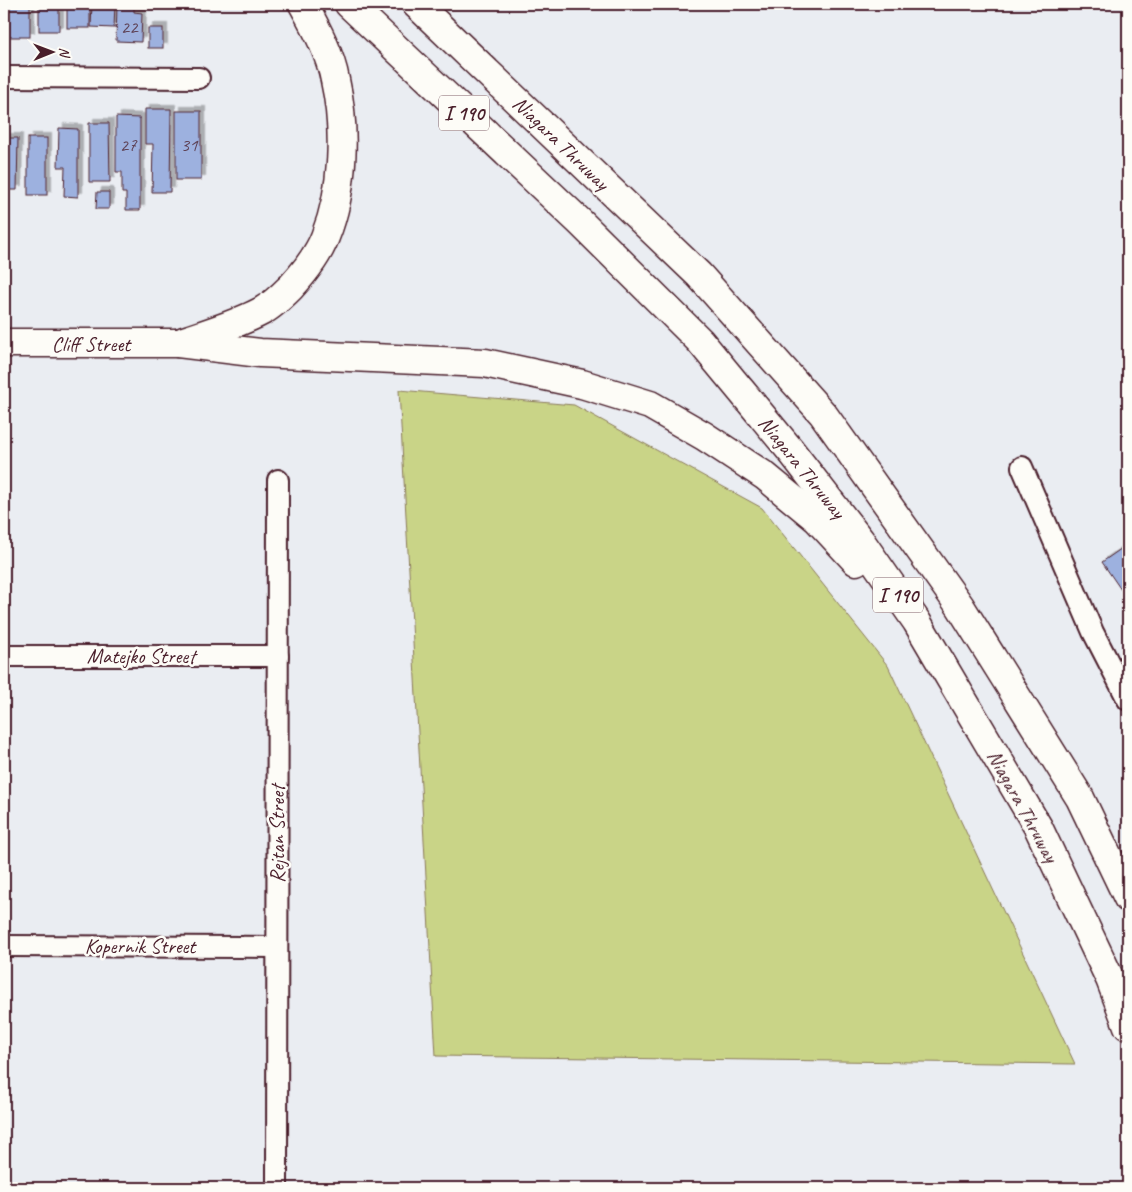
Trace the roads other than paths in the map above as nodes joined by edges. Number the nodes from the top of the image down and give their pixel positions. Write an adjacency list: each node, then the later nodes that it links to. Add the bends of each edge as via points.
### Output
1 (303, 4): 9 (main road, via 325,47 335,80 340,116 342,159 325,238 301,276 263,310)
2 (349, 4): 12 (main road, Niagara Thruway / I 190, via 580,222 700,341 860,540)
3 (416, 4): 5 (main road, Niagara Thruway / I 190)
4 (432, 4): 5 (main road)
5 (445, 32): 16 (main road, Niagara Thruway / I 190, via 699,275 823,414 960,606 1080,798)
6 (4, 77): 7 (street)
7 (199, 78)
8 (4, 343): 9 (main road, Cliff Street)
9 (178, 343): 12 (main road, via 260,353 485,363 582,384 650,405 765,476 817,519)
10 (1022, 466): 15 (street, via 1093,632)
11 (278, 480): 14 (street, Rejtan Street)
12 (917, 622): 19 (main road, Niagara Thruway / I 190, via 1038,827 1110,979)
13 (4, 656): 14 (street, Matejko Street)
14 (278, 656): 18 (street, Rejtan Street)
15 (1128, 700)
16 (1128, 898)
17 (4, 946): 18 (street, Kopernik Street)
18 (277, 947): 20 (street, Rejtan Street)
19 (1128, 1026)
20 (277, 1188)

